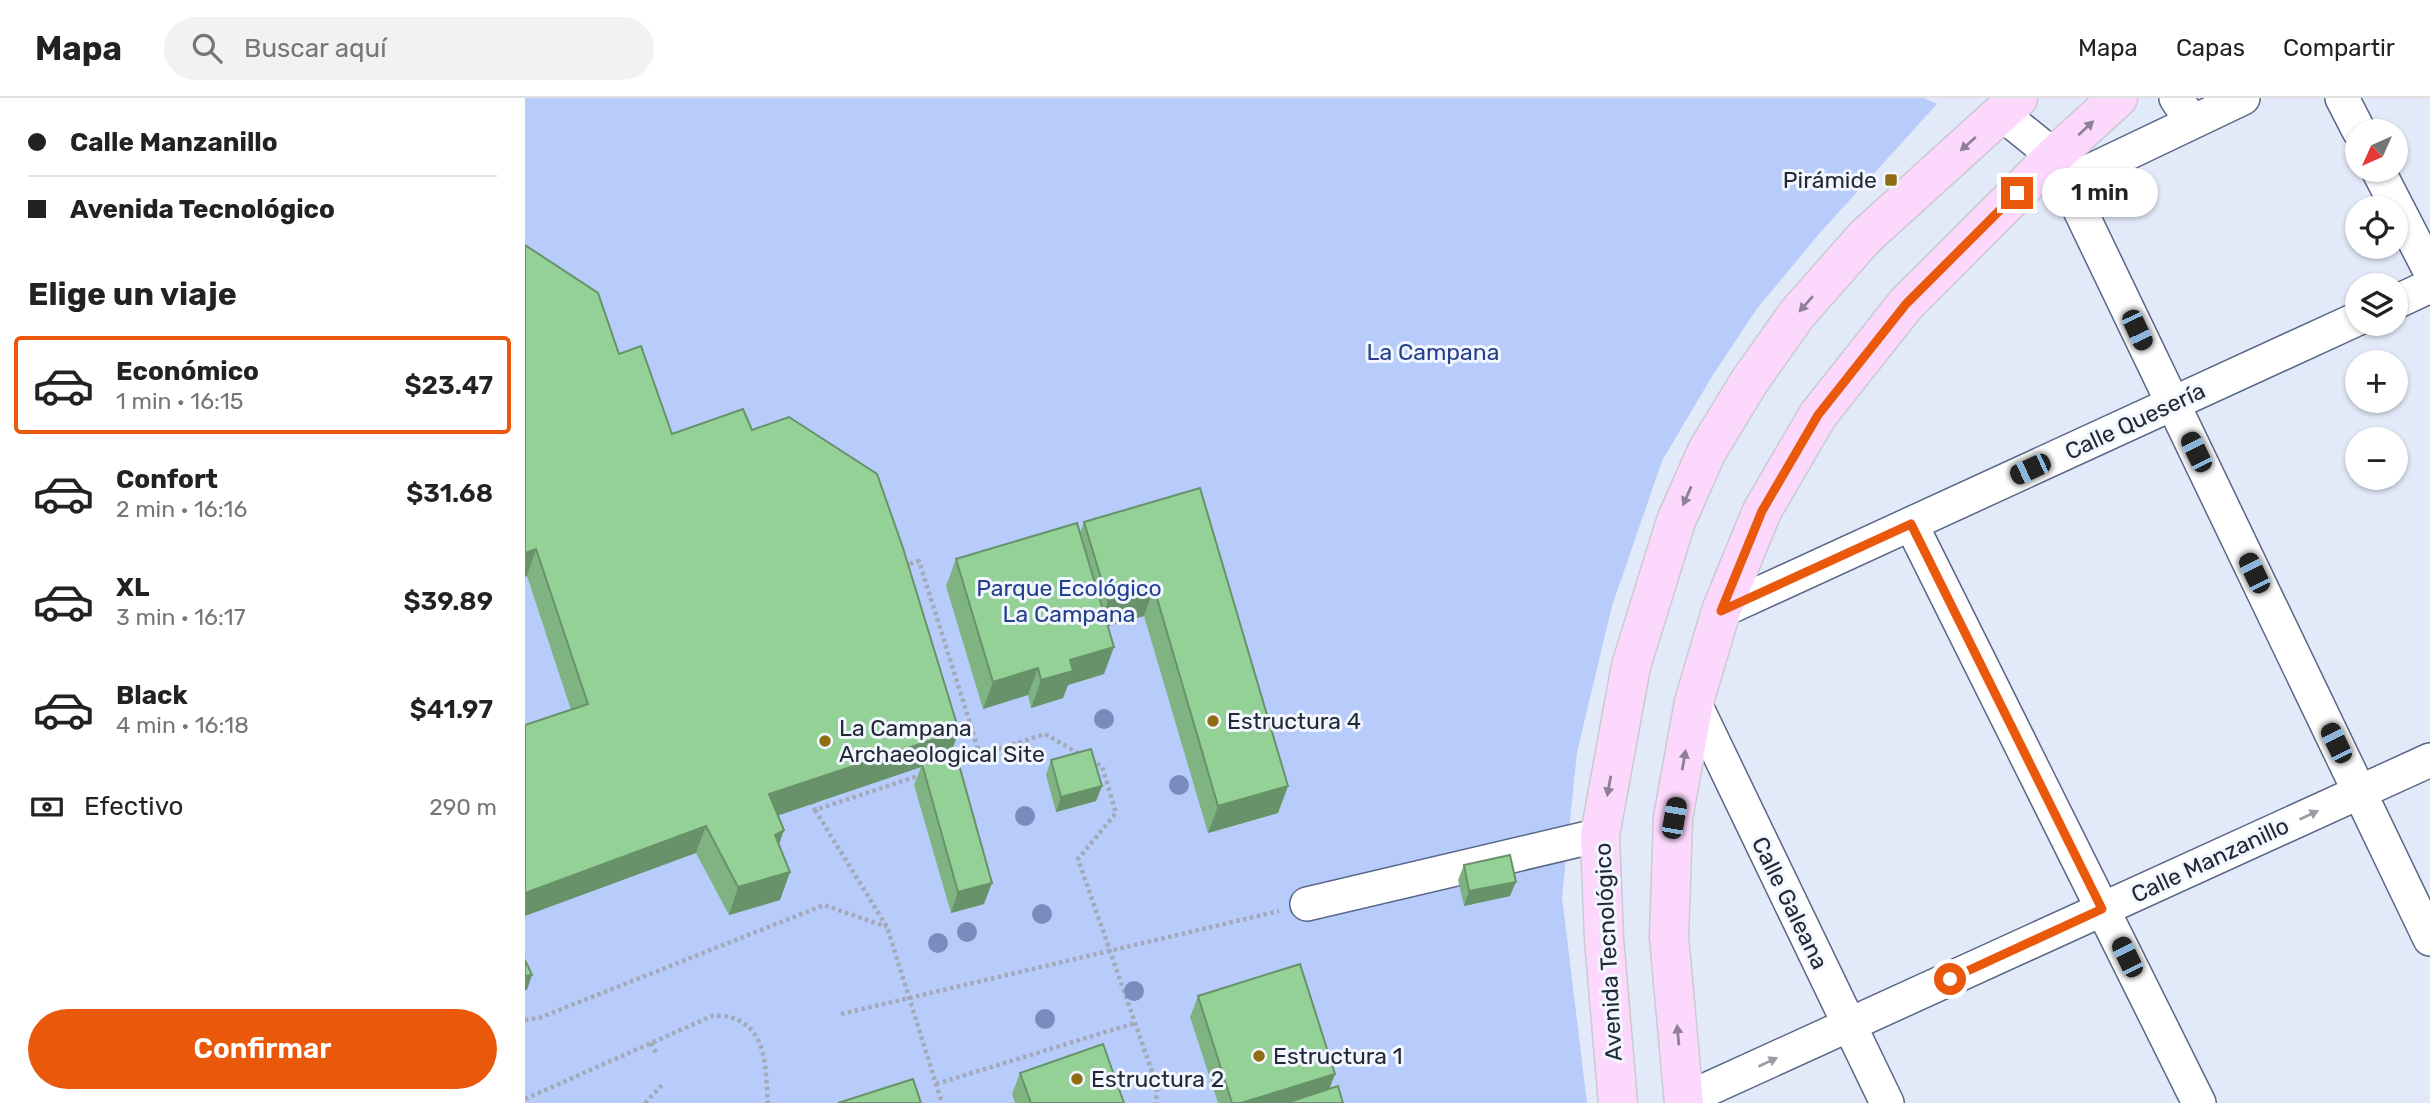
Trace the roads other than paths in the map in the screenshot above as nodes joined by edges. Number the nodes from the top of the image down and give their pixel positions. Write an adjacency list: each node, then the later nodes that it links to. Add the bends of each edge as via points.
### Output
1 (2118, 98): 7 (main road, one-way to 1)
2 (2243, 98): 5 (street)
3 (2342, 98): 6 (street)
4 (2010, 106): 7 (street); 19 (main road, Avenida Tecnológico, one-way to 19, via 1865,237 1806,304 1749,382 1707,451 1676,521 1631,666)
5 (2184, 110): 7 (street)
6 (2353, 119)
7 (2060, 169): 13 (street); 15 (main road, via 1906,304 1818,415 1762,511)
8 (2384, 182): 9 (street)
9 (2430, 271)
10 (2430, 286): 11 (street)
11 (2408, 296)
12 (2345, 325): 13 (street, Calle Quesería)
13 (2173, 404): 14 (street, Calle Quesería); 18 (street)
14 (1911, 524): 15 (street, Calle Quesería); 21 (street)
15 (1721, 611): 16 (main road)
16 (1694, 702): 23 (street, Calle Galeana); 24 (main road, one-way to 16, via 1669,937 1674,818)
17 (2430, 760): 18 (street, Calle Manzanillo)
18 (2359, 792): 21 (street, Calle Manzanillo, one-way to 18); 22 (street)
19 (1600, 835): 20 (street); 25 (main road, Avenida Tecnológico)
20 (1307, 904)
21 (2102, 909): 23 (street, Calle Manzanillo); 27 (street)
22 (2430, 939)
23 (1848, 1025): 24 (street, Calle Manzanillo, one-way to 23); 26 (street, Calle Galeana)
24 (1684, 1102)
25 (1618, 1103)
26 (1887, 1103)
27 (2199, 1103)

